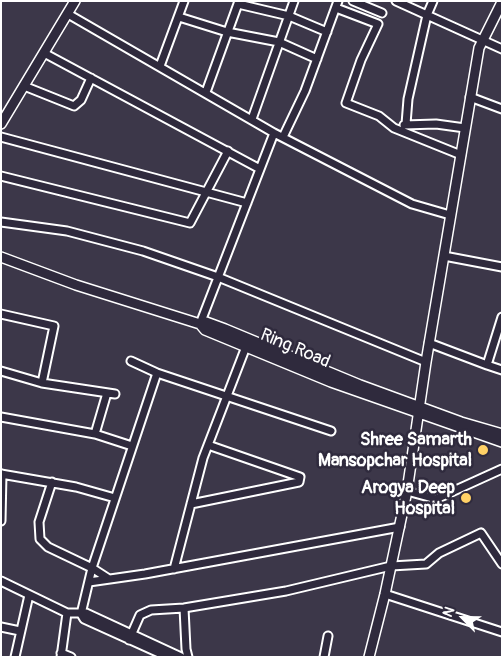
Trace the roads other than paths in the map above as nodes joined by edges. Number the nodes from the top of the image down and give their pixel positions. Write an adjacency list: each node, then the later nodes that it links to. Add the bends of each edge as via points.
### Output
1 (75, 1): 11 (main road)
2 (184, 1): 14 (street)
3 (294, 1): 13 (street)
4 (353, 1): 10 (street)
5 (396, 1): 12 (street)
6 (433, 1): 12 (street)
7 (502, 2): 17 (main road)
8 (238, 3): 13 (street); 15 (street)
9 (337, 5): 16 (street); 31 (street, via 378,24 346,102 379,116)
10 (382, 13)
11 (68, 14): 20 (main road); 22 (street)
12 (427, 14): 17 (street); 30 (street, via 408,99)
13 (289, 16): 16 (street); 18 (street)
14 (179, 17): 15 (street); 22 (street)
15 (227, 32): 18 (street); 25 (street)
16 (327, 32): 21 (street)
17 (483, 39): 19 (street); 26 (main road)
18 (280, 42): 21 (street); 28 (street)
19 (502, 49)
20 (44, 54): 23 (street); 24 (main road)
21 (317, 59): 35 (street)
22 (160, 66): 25 (street)
23 (90, 78): 24 (street, via 81,100 74,106); 36 (street)
24 (24, 86): 29 (main road)
25 (206, 92): 28 (street)
26 (470, 97): 27 (street); 32 (main road)
27 (502, 108)
28 (252, 119): 33 (street)
29 (1, 124)
30 (406, 124): 31 (street); 32 (street)
31 (394, 128): 37 (street)
32 (465, 128): 37 (main road)
33 (274, 132): 35 (street); 38 (street)
34 (1, 137): 40 (street)
35 (283, 137): 42 (street, via 412,204)
36 (228, 152): 38 (street); 40 (street)
37 (461, 155): 42 (main road)
38 (260, 169): 41 (street)
39 (1, 176): 40 (street, via 190,222)
40 (206, 192): 41 (street)
41 (247, 203): 47 (street)
42 (450, 216): 44 (main road)
43 (1, 222): 47 (street, via 77,234 143,251)
44 (444, 256): 46 (street); 52 (main road)
45 (1, 257): 50 (main road, Ring Road, via 76,285)
46 (502, 267)
47 (218, 276): 50 (street); 54 (street)
48 (1, 314): 59 (street, via 54,326)
49 (502, 317): 55 (street)
50 (200, 324): 51 (main road, Ring Road, via 205,330)
51 (248, 342): 60 (street); 61 (main road, Ring Road, via 331,382)
52 (429, 343): 54 (main road); 55 (street)
53 (131, 361): 58 (street)
54 (426, 362): 61 (main road)
55 (487, 365): 56 (street)
56 (502, 370)
57 (1, 371): 59 (street)
58 (156, 373): 60 (street); 67 (street)
59 (42, 383): 64 (street, via 111,393)
60 (227, 396): 63 (street); 68 (street)
61 (419, 411): 65 (main road); 66 (main road, Ring Road); 72 (main road)
62 (1, 417): 64 (street)
63 (331, 431)
64 (95, 434): 67 (street)
65 (502, 434)
66 (502, 442)
67 (132, 446): 73 (street)
68 (208, 446): 74 (street); 74 (street, via 300,477 299,482)
69 (502, 469): 72 (street, via 436,499)
70 (2, 474): 71 (street); 75 (street)
71 (52, 482): 73 (street); 79 (street, via 39,522 40,539 48,547)
72 (407, 491): 76 (main road)
73 (115, 498): 79 (street)
74 (191, 504): 80 (street)
75 (1, 521)
76 (400, 527): 78 (main road); 80 (street)
77 (502, 564): 78 (street, via 481,533 439,552 426,564)
78 (391, 566): 84 (main road); 86 (street, via 286,591)
79 (92, 568): 81 (street); 83 (street)
80 (174, 569): 81 (street)
81 (109, 579): 83 (street)
82 (1, 582): 85 (street)
83 (89, 582): 88 (street)
84 (385, 594): 91 (street); 101 (main road)
85 (28, 595): 87 (street); 90 (street)
86 (184, 608): 93 (street, via 151,610 140,615); 99 (street)
87 (67, 613): 88 (street); 94 (street)
88 (81, 614): 93 (street, via 84,619)
89 (1, 627): 90 (street)
90 (20, 631): 95 (street)
91 (502, 632)
92 (328, 636): 100 (street)
93 (130, 637): 97 (street); 98 (street)
94 (61, 655): 96 (street)
95 (16, 657)
96 (71, 657)
97 (168, 657)
98 (181, 657)
99 (188, 657)
100 (324, 657)
101 (368, 657)

